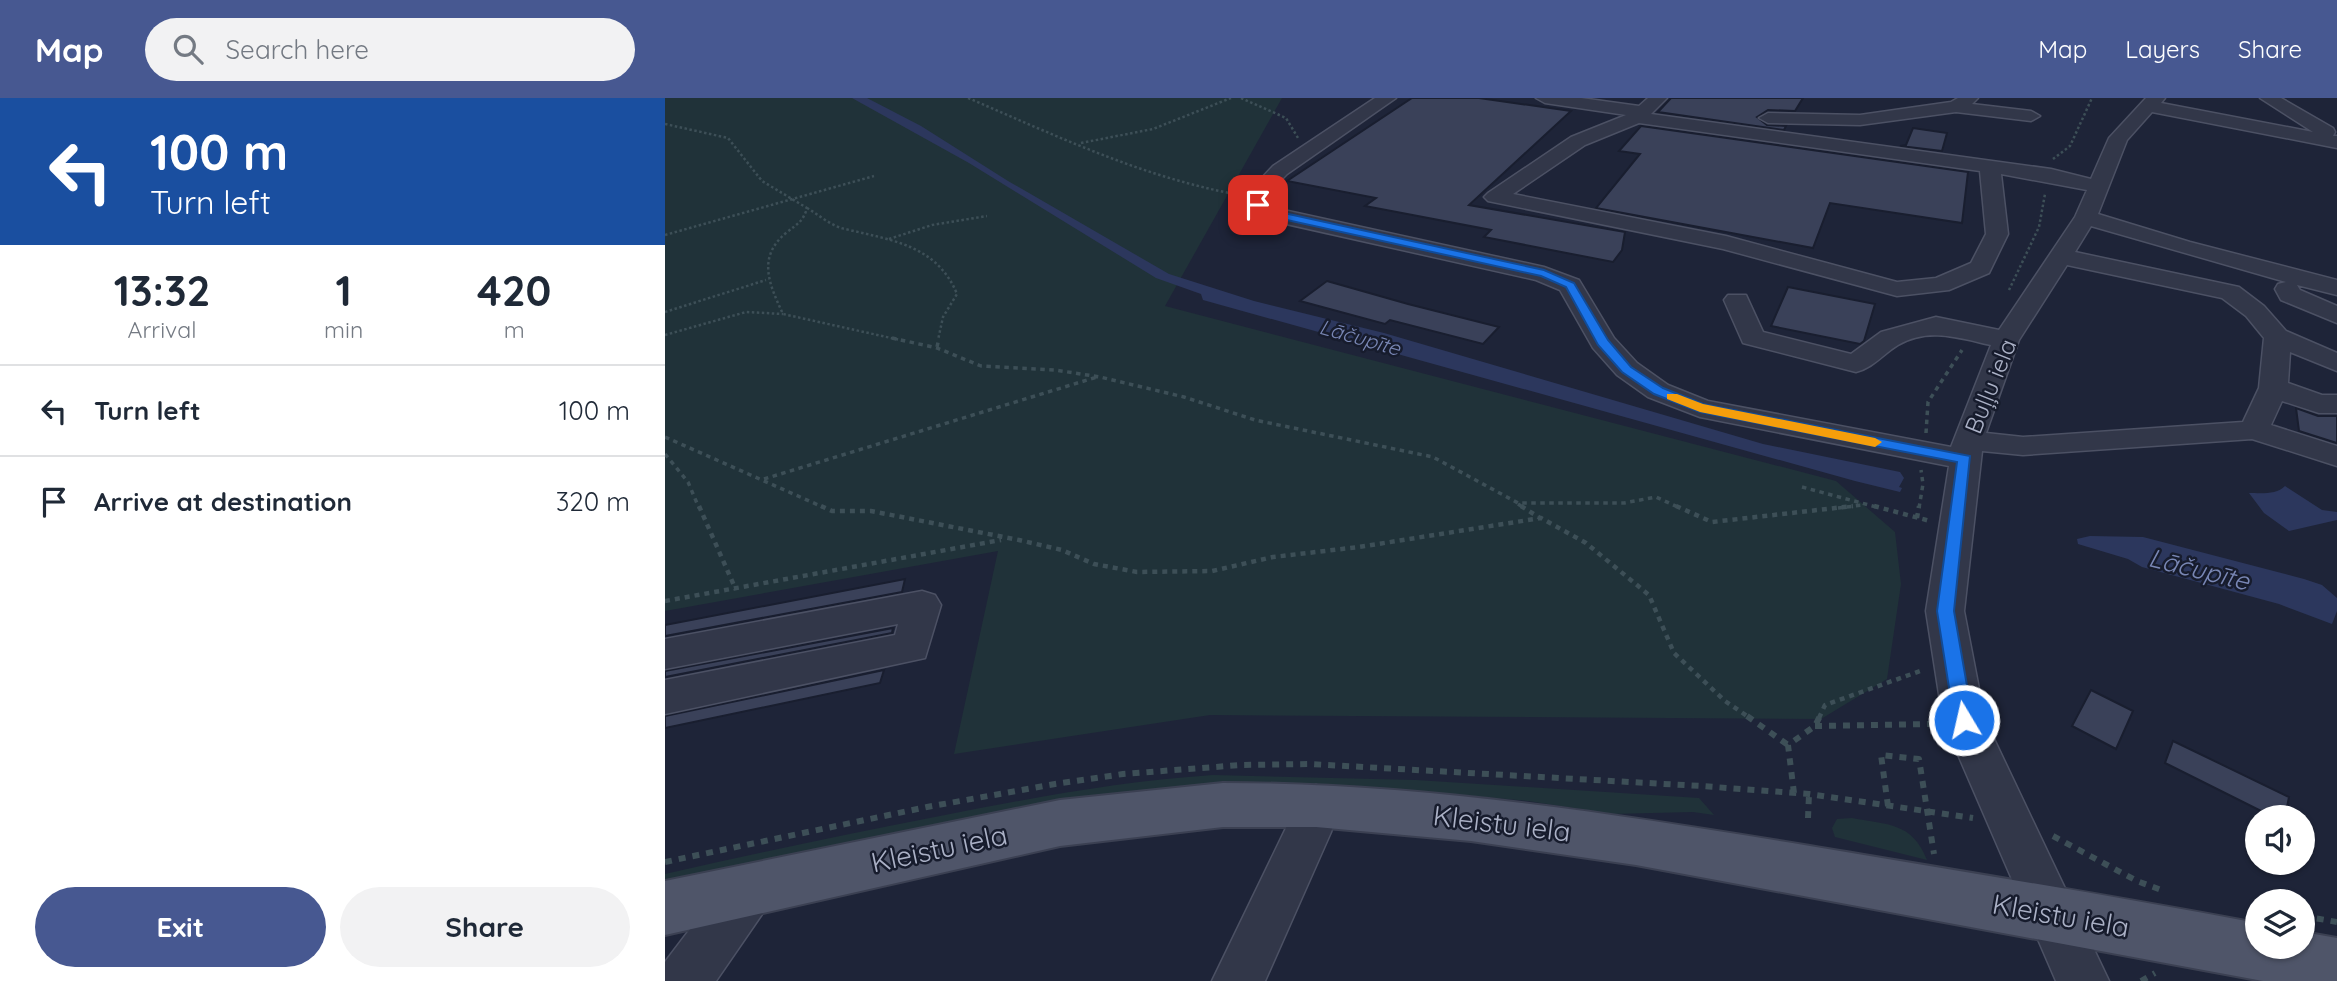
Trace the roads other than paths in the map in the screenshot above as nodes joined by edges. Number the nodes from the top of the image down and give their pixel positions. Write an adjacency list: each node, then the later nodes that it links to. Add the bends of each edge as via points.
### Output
1 (1387, 98): 24 (street, via 1280,170 1268,182 1258,205 1272,214 1544,274 1570,285 1603,342 1627,369 1658,391 1700,408 1925,452)
2 (1545, 98): 6 (street)
3 (2269, 98): 8 (street)
4 (2152, 102): 8 (street); 10 (street, Buļļu iela, via 2118,138)
5 (1963, 103): 6 (street, via 1860,120 1759,118); 7 (street)
6 (1647, 108): 9 (street); 9 (street, via 1578,141 1495,197 1726,243 1897,289 1940,285 1981,268 1997,234)
7 (2031, 117)
8 (2337, 141)
9 (1990, 167): 10 (street)
10 (2099, 187): 11 (street, Buļļu iela)
11 (2086, 216): 12 (street, Buļļu iela); 13 (street)
12 (2059, 256): 15 (street); 19 (street, Buļļu iela)
13 (2287, 286): 14 (street); 15 (street); 17 (street)
14 (2337, 288)
15 (2230, 292): 18 (street, via 2255,310)
16 (1737, 300): 19 (street, via 1752,337 1856,364 1890,338 1936,325)
17 (2337, 315)
18 (2277, 337): 20 (street); 21 (street)
19 (2006, 340): 24 (street, Buļļu iela)
20 (2336, 365)
21 (2273, 388): 22 (street, via 2319,404); 23 (street)
22 (2337, 404)
23 (2254, 430): 24 (street); 25 (street)
24 (1966, 449): 31 (street, Buļļu iela, via 1936,522 1945,611 1965,723)
25 (2337, 456)
26 (665, 654): 27 (street, via 922,605 911,647)
27 (665, 697)
28 (1316, 805): 29 (main road, Kleistu iela, via 1223,805 1060,823); 31 (main road, Kleistu iela, via 1471,818 1636,841); 34 (street, via 1308,832)
29 (752, 887): 30 (main road, Kleistu iela); 33 (street)
30 (665, 908)
31 (2050, 912): 32 (main road, Kleistu iela); 35 (street, Buļļu iela)
32 (2337, 967)
33 (684, 981)
34 (1238, 981)
35 (2083, 981)

